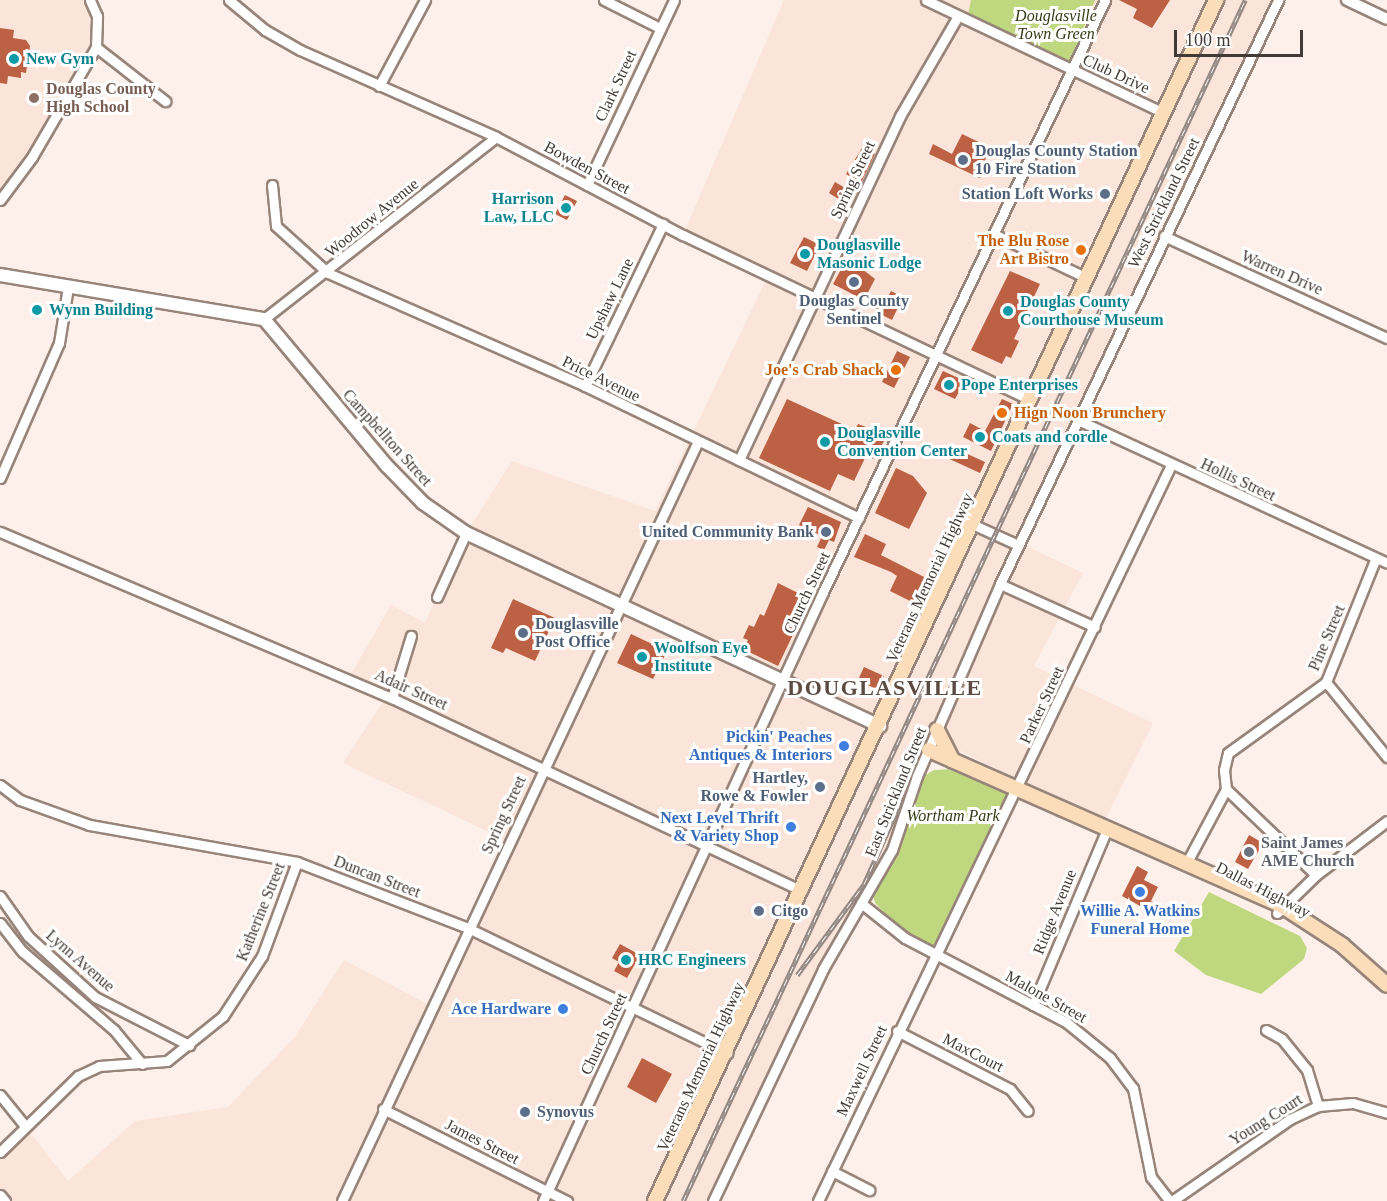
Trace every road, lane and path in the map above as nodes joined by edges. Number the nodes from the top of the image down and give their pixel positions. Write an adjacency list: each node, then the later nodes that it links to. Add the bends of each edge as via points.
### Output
1 (90, 0): 14 (street, via 97,16)
2 (230, 0): 16 (street, Bowden Street, via 265,30)
3 (425, 0): 16 (street)
4 (604, 0): 13 (street)
5 (674, 0): 13 (street, Clark Street)
6 (926, 0): 11 (street, Club Drive)
7 (1105, 0): 15 (street, Church Street)
8 (1216, 0): 18 (main road, Veterans Memorial Highway)
9 (1278, 0): 25 (street, West Strickland Street)
10 (1347, 0): 12 (street)
11 (958, 16): 15 (street, Club Drive); 30 (street, Spring Street, via 900,116)
12 (1387, 19)
13 (660, 28): 21 (street, Clark Street)
14 (96, 47): 17 (street); 22 (street, via 32,157)
15 (1072, 69): 18 (street, Club Drive); 24 (street, Church Street)
16 (379, 86): 19 (street, Bowden Street)
17 (165, 101)
18 (1164, 113): 28 (main road, Veterans Memorial Highway)
19 (496, 137): 21 (street, Bowden Street); 26 (street, Woodrow Avenue)
20 (272, 185): 26 (street, Price Avenue, via 276,226)
21 (587, 185): 23 (street, Bowden Street)
22 (0, 200)
23 (663, 224): 30 (street, Bowden Street); 34 (street, Upshaw Lane)
24 (996, 235): 28 (street); 33 (street, Church Street)
25 (1164, 236): 32 (street, Warren Drive); 36 (street, West Strickland Street)
26 (328, 273): 31 (street, Woodrow Avenue); 34 (street, Price Avenue)
27 (0, 275): 29 (main road)
28 (1087, 278): 35 (main road, Veterans Memorial Highway)
29 (68, 287): 31 (main road, via 202,305); 40 (street, via 59,343)
30 (814, 298): 33 (street, Bowden Street); 38 (street, Spring Street)
31 (264, 319): 44 (main road, Campbellton Street, via 387,466 423,504)
32 (1387, 338)
33 (937, 354): 35 (street, Bowden Street); 41 (street, Church Street)
34 (585, 386): 37 (street, Price Avenue)
35 (1030, 400): 42 (main road, Veterans Memorial Highway)
36 (1078, 420): 39 (street, Hollis Street); 45 (street, East Strickland Street)
37 (697, 443): 38 (street, Price Avenue); 50 (street, Spring Street)
38 (739, 460): 41 (street, Price Avenue)
39 (1171, 465): 46 (street, Hollis Street); 51 (street, Parker Street)
40 (0, 478)
41 (859, 518): 53 (street, Church Street)
42 (972, 524): 45 (street); 56 (main road, Veterans Memorial Highway)
43 (0, 532): 55 (street, Adair Street)
44 (466, 533): 49 (street); 50 (main road, Campbellton Street)
45 (1018, 545): 48 (street, East Strickland Street)
46 (1376, 560): 47 (street, Hollis Street); 54 (street, Pine Street)
47 (1387, 563)
48 (1000, 584): 51 (street); 57 (street, East Strickland Street)
49 (437, 597)
50 (620, 605): 53 (main road, Campbellton Street); 61 (street, Spring Street)
51 (1095, 627): 63 (street, Parker Street)
52 (411, 636): 55 (street)
53 (782, 680): 56 (main road, Campbellton Street); 68 (street, Church Street)
54 (1326, 682): 59 (street); 64 (street, Pine Street, via 1228,753)
55 (392, 698): 61 (street, Adair Street)
56 (880, 726): 72 (main road, Veterans Memorial Highway)
57 (937, 730): 58 (street, East Strickland Street); 60 (main road)
58 (929, 750): 60 (main road, Dallas Highway); 74 (street, East Strickland Street, via 892,850)
59 (1387, 756)
60 (952, 760): 63 (main road, Dallas Highway)
61 (543, 768): 68 (street, Adair Street); 77 (street, Spring Street)
62 (0, 785): 69 (street, Duncan Street, via 20,800 90,825)
63 (1016, 789): 66 (main road, Dallas Highway); 78 (street, Parker Street)
64 (1226, 789): 70 (street); 71 (street)
65 (1387, 821): 71 (street)
66 (1106, 831): 67 (main road, Dallas Highway); 80 (street, Ridge Avenue)
67 (1128, 840): 70 (main road, Dallas Highway); 75 (main road, Dallas Highway)
68 (708, 846): 72 (street, Adair Street); 81 (street, Church Street)
69 (297, 862): 77 (street, Duncan Street); 84 (street, Katherine Street, via 262,956 223,1016)
70 (1187, 862): 75 (main road, Dallas Highway)
71 (1316, 875): 75 (street)
72 (802, 891): 85 (main road, Veterans Memorial Highway)
73 (0, 896): 84 (street, Lynn Avenue, via 28,936 96,997)
74 (861, 903): 78 (street, Malone Street, via 905,938); 103 (street, East Strickland Street, via 823,969)
75 (1279, 909): 79 (main road, Dallas Highway, via 1342,945)
76 (0, 923): 86 (street, via 23,952 114,1030)
77 (468, 928): 81 (street, Duncan Street); 89 (street, Spring Street)
78 (938, 957): 80 (street, Malone Street); 83 (street, Maxwell Street)
79 (1383, 981)
80 (1033, 1005): 105 (street, Malone Street, via 1083,1034 1133,1088 1151,1177)
81 (632, 1008): 85 (street, Duncan Street); 96 (street, Church Street)
82 (1266, 1030): 88 (street, via 1282,1039 1307,1070)
83 (897, 1031): 90 (street, MaxCourt, via 1010,1089); 94 (street, Maxwell Street)
84 (189, 1045): 86 (street, Katherine Street, via 167,1061)
85 (726, 1053): 102 (main road, Veterans Memorial Highway)
86 (142, 1064): 92 (street, Katherine Street, via 88,1070)
87 (0, 1095): 92 (street)
88 (1318, 1106): 91 (street, Young Court, via 1353,1103); 105 (street, Young Court, via 1290,1119)
89 (383, 1109): 96 (street, James Street); 99 (street, Spring Street)
90 (1028, 1111)
91 (1387, 1113)
92 (25, 1126): 93 (street, Katherine Street)
93 (0, 1152)
94 (832, 1171): 95 (street); 104 (street, Maxwell Street)
95 (870, 1190)
96 (547, 1191): 100 (street, Church Street); 101 (street, James Street)
97 (0, 1195): 98 (street)
98 (5, 1201)
99 (342, 1201)
100 (543, 1201)
101 (567, 1201)
102 (655, 1201)
103 (713, 1201)
104 (818, 1201)
105 (1171, 1201)

